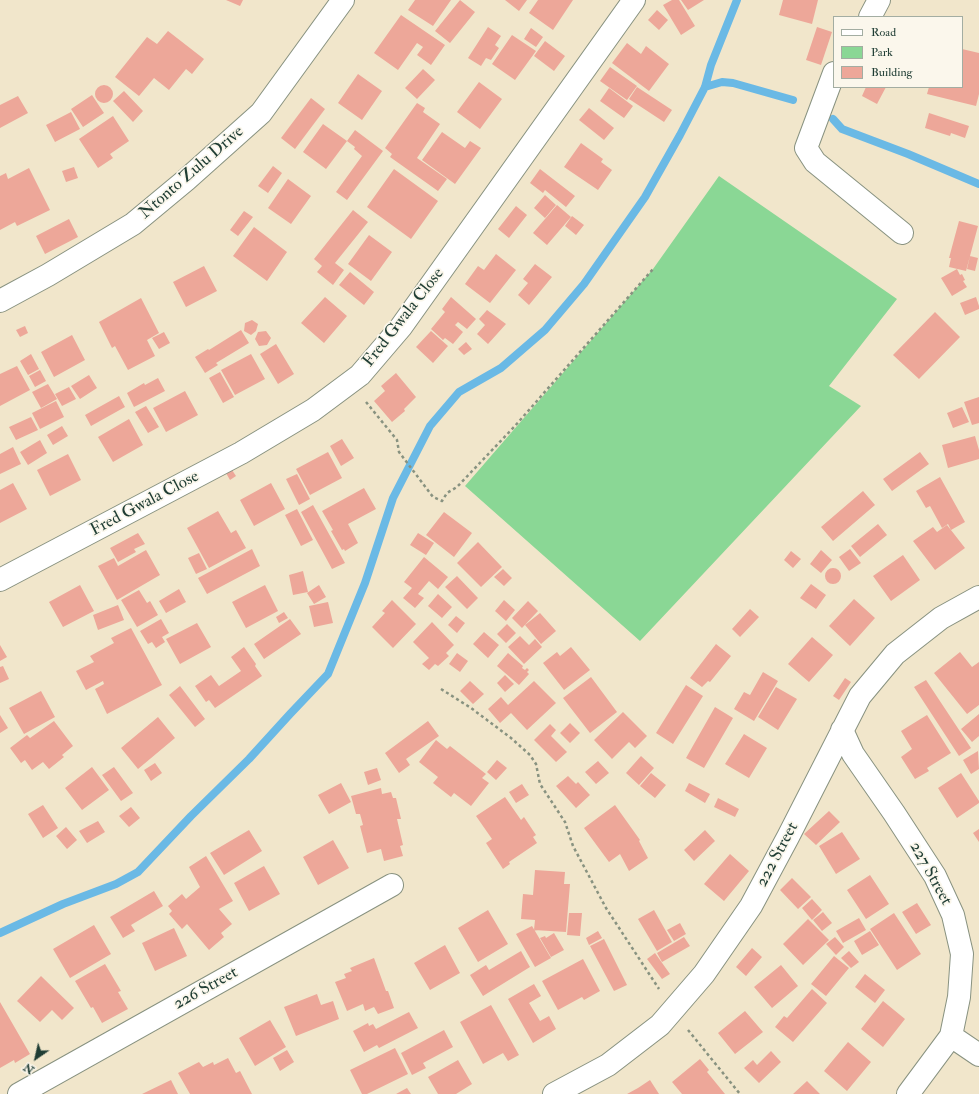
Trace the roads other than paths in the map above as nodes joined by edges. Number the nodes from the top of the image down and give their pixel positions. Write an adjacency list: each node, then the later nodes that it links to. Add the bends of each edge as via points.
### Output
1 (343, 0): 7 (street, Ntonto Zulu Drive, via 260,113 186,180 133,224)
2 (634, 0): 8 (street, Fred Gwala Close, via 401,327 360,375 313,410 240,453)
3 (879, 0): 4 (street)
4 (871, 16)
5 (833, 76): 6 (street, via 806,148 814,162)
6 (902, 233)
7 (0, 301)
8 (0, 580)
9 (979, 597): 10 (street, 222 Street, via 941,618 895,654 860,696)
10 (842, 730): 12 (street, 227 Street, via 853,754 936,876 952,915 962,954 959,997); 15 (street, 222 Street, via 751,906 704,974 660,1025 608,1065)
11 (392, 885): 14 (street, 226 Street)
12 (951, 1036): 13 (street); 16 (street, 227 Street)
13 (979, 1055)
14 (19, 1094)
15 (554, 1094)
16 (908, 1094)

